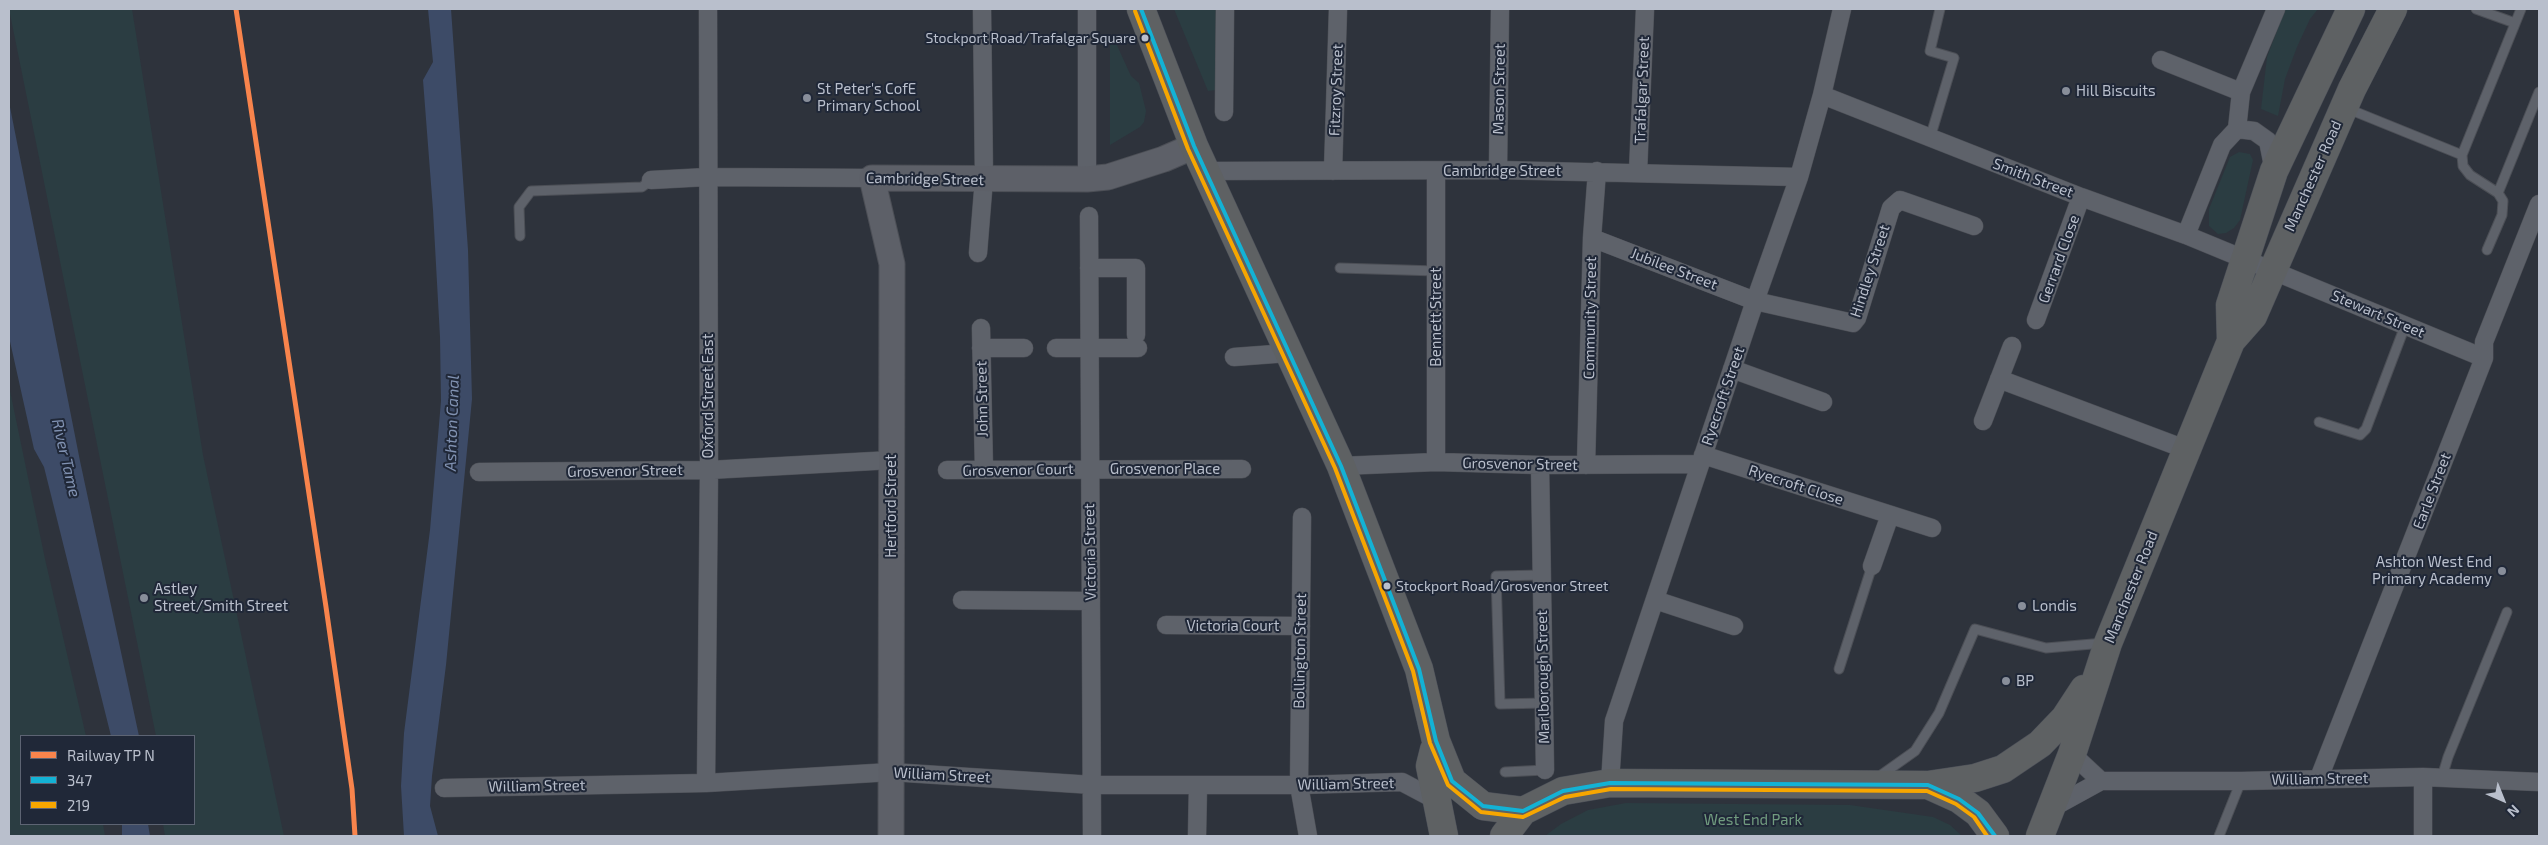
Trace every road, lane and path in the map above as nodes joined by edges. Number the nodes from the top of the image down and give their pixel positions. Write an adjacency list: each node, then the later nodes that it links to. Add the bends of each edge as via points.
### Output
1 (708, 9): 35 (street, Oxford Street East)
2 (982, 9): 38 (street)
3 (1087, 9): 39 (street)
4 (1141, 9): 26 (highway)
5 (1225, 9): 23 (street)
6 (1338, 9): 30 (street, Fitzroy Street)
7 (1500, 9): 28 (street, Mason Street)
8 (1645, 9): 34 (street, Trafalgar Street)
9 (1842, 9): 21 (street, Ryecroft Street)
10 (1940, 9): 25 (lane, via 1930,51 1954,58)
11 (2276, 9): 19 (street)
12 (2366, 9): 16 (street)
13 (2393, 9): 22 (highway, Manchester Road)
14 (2476, 9): 17 (lane)
15 (2521, 9): 17 (lane)
16 (2346, 20): 33 (highway, Manchester Road)
17 (2515, 23): 27 (lane)
18 (2161, 60): 19 (street)
19 (2241, 92): 24 (street)
20 (2539, 92): 41 (lane)
21 (1822, 95): 25 (street, Smith Street); 36 (street, Ryecroft Street)
22 (2344, 107): 27 (lane); 55 (highway, Manchester Road)
23 (1224, 112)
24 (2237, 129): 33 (street, Manchester Road, via 2254,131 2268,141); 46 (street, via 2222,145)
25 (1930, 138): 42 (street, Smith Street)
26 (1194, 146): 29 (highway); 39 (street, Cambridge Street, via 1108,177)
27 (2462, 155): 41 (lane, via 2463,166 2470,175)
28 (1498, 170): 31 (street, Cambridge Street); 32 (street, Cambridge Street)
29 (1205, 171): 30 (street, Cambridge Street); 66 (highway)
30 (1333, 171): 31 (street, Cambridge Street)
31 (1436, 171): 54 (street, Bennett Street)
32 (1597, 171): 34 (street, Cambridge Street); 48 (street, Community Street)
33 (2274, 171): 51 (highway, Manchester Road)
34 (1638, 172): 36 (street, Cambridge Street)
35 (707, 177): 37 (street, Cambridge Street); 40 (street, Cambridge Street); 83 (street, Oxford Street East)
36 (1799, 177): 56 (street, Ryecroft Street)
37 (872, 178): 38 (street, Cambridge Street); 75 (street, Hertford Street, via 892,264)
38 (984, 179): 39 (street, Cambridge Street); 50 (street)
39 (1087, 179)
40 (651, 180): 47 (lane, via 642,187 531,192 519,207)
41 (2498, 193): 49 (lane, via 2502,201 2502,215)
42 (2081, 197): 46 (street, Smith Street); 57 (street, Gerrard Close)
43 (2539, 204): 68 (street, Earle Street, via 2484,342)
44 (1089, 216): 52 (street, Victoria Street)
45 (1974, 226): 56 (street, Hindley Street, via 1900,200 1891,208 1853,323)
46 (2186, 235): 51 (street, Smith Street)
47 (520, 236)
48 (1592, 238): 56 (street, Jubilee Street); 79 (street, Community Street)
49 (2487, 250)
50 (978, 253)
51 (2245, 260): 55 (street, Stewart Street); 60 (highway, Manchester Road, via 2230,305)
52 (1089, 268): 65 (street, Victoria Street); 65 (street, via 1136,268 1137,342)
53 (1340, 268): 54 (lane)
54 (1436, 271): 77 (street, Bennett Street)
55 (2272, 271): 58 (street, Stewart Street); 60 (highway, Manchester Road, via 2253,316)
56 (1755, 301): 69 (street, Ryecroft Street)
57 (2036, 320)
58 (2405, 326): 68 (street, Stewart Street); 73 (lane, via 2366,429 2360,435)
59 (981, 328): 62 (street, John Street)
60 (2231, 341): 74 (highway, Manchester Road)
61 (2012, 346): 70 (street)
62 (982, 348): 63 (street); 85 (street, John Street)
63 (1024, 348)
64 (1056, 348): 65 (street)
65 (1089, 348): 82 (street, Victoria Street)
66 (1288, 353): 67 (street); 80 (highway)
67 (1234, 357)
68 (2484, 358): 109 (street, Earle Street)
69 (1732, 369): 71 (street); 76 (street, Ryecroft Street)
70 (1999, 379): 72 (street); 74 (street)
71 (1823, 402)
72 (1983, 421)
73 (2319, 422)
74 (2186, 449): 99 (highway, Manchester Road)
75 (892, 460): 83 (street, Grosvenor Street); 105 (street, Hertford Street)
76 (1701, 460): 79 (street, Grosvenor Street); 87 (street, Ryecroft Close); 93 (street, Ryecroft Street)
77 (1436, 462): 78 (street, Grosvenor Street); 80 (street, Grosvenor Street)
78 (1540, 465): 79 (street, Grosvenor Street); 91 (street, Marlborough Street)
79 (1586, 465)
80 (1341, 466): 102 (highway, via 1419,669)
81 (1242, 468): 82 (street, Grosvenor Place)
82 (1089, 469): 85 (street, Grosvenor Court); 94 (street, Victoria Street)
83 (709, 470): 86 (street, Grosvenor Street); 113 (street, Oxford Street East)
84 (947, 470): 85 (street, Grosvenor Court)
85 (984, 470)
86 (479, 472)
87 (1890, 514): 89 (street, Ryecroft Close); 90 (street)
88 (1302, 517): 97 (street, Bollington Street)
89 (1932, 528)
90 (1872, 566): 100 (lane)
91 (1542, 575): 101 (street, Marlborough Street); 101 (lane, via 1496,576 1500,704)
92 (962, 600): 94 (street)
93 (1655, 600): 98 (street); 114 (street, Ryecroft Street, via 1614,720)
94 (1091, 601): 115 (street, Victoria Street)
95 (2507, 612): 108 (lane)
96 (1166, 625): 97 (street, Victoria Court)
97 (1301, 626): 117 (street, Bollington Street)
98 (1734, 626)
99 (2104, 655): 103 (highway, Manchester Road); 118 (lane, via 2046,648 1975,629 1939,713 1915,751); 119 (highway, via 2065,718 2040,744 2003,769 1975,778)
100 (1839, 669)
101 (1544, 703): 104 (street, Marlborough Street)
102 (1436, 742): 121 (highway, via 1430,766); 123 (highway, via 1452,782 1464,792 1483,806)
103 (2072, 754): 110 (street); 122 (highway, Manchester Road)
104 (1545, 770): 106 (lane)
105 (891, 772): 113 (street, William Street); 115 (street, William Street); 124 (street, Hertford Street)
106 (1505, 772)
107 (2423, 777): 108 (street, William Street); 109 (street, William Street); 133 (street)
108 (2442, 777): 112 (street, William Street)
109 (2319, 778): 111 (street, William Street)
110 (2101, 781): 111 (street, William Street); 122 (street, William Street)
111 (2241, 782): 132 (lane)
112 (2539, 782)
113 (706, 783): 120 (street, William Street)
114 (1610, 783): 118 (highway); 123 (highway, via 1563,791)
115 (1093, 785): 116 (street, William Street); 125 (street, Victoria Street)
116 (1198, 785): 117 (street, William Street); 126 (street)
117 (1298, 785): 121 (street, William Street, via 1402,782); 127 (street, Bollington Street)
118 (1867, 785): 119 (highway)
119 (1928, 785): 130 (highway, via 1959,798 1978,812)
120 (444, 788)
121 (1436, 800): 128 (highway)
122 (2049, 810): 131 (highway, Manchester Road)
123 (1523, 812): 129 (highway)
124 (891, 836)
125 (1092, 836)
126 (1197, 836)
127 (1308, 836)
128 (1444, 836)
129 (1504, 836)
130 (1995, 836)
131 (2040, 836)
132 (2219, 836)
133 (2423, 836)

